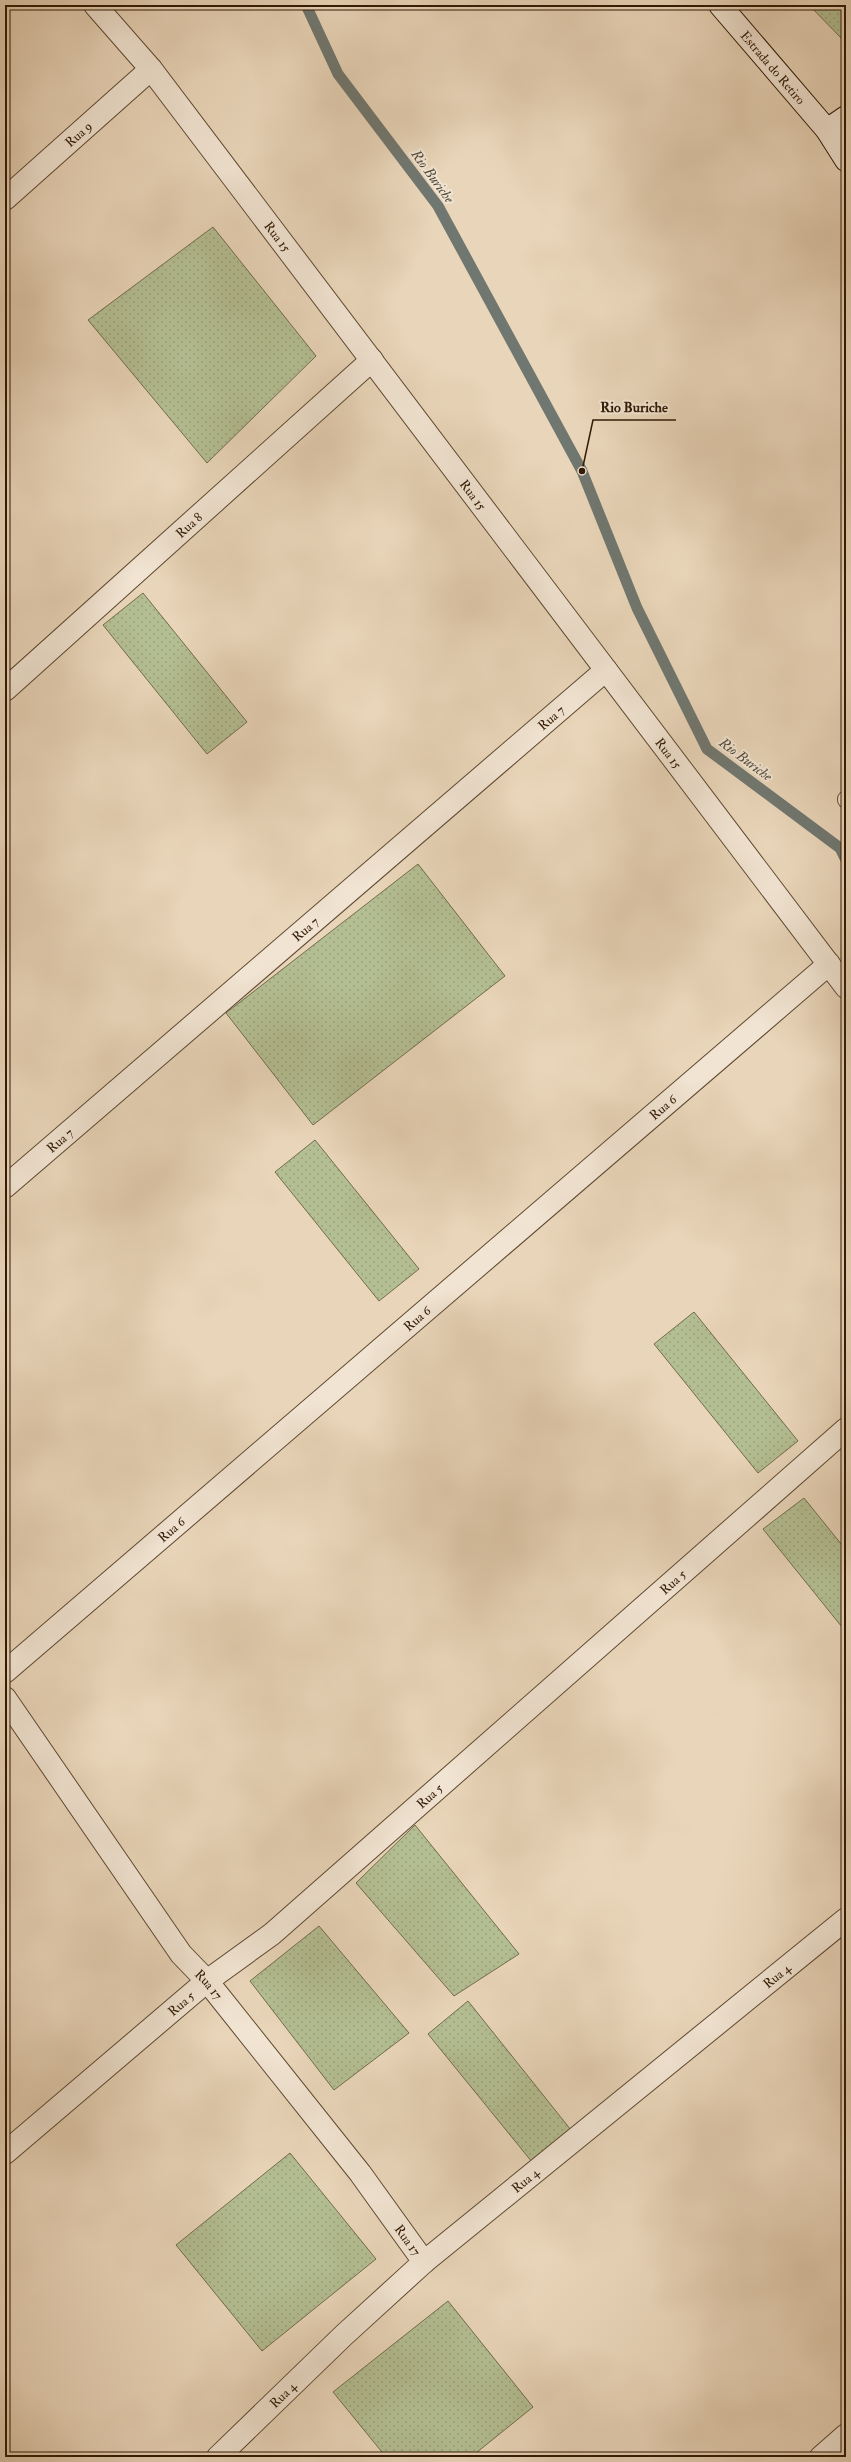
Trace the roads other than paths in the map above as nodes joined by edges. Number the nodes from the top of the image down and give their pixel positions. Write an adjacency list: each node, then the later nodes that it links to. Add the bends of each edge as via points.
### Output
1 (96, 5): 3 (street, Rua 15)
2 (720, 5): 5 (street, Estrada do Retiro)
3 (151, 69): 7 (street, Rua 9); 8 (street, Rua 15)
4 (846, 117): 5 (street)
5 (827, 130): 6 (street, Estrada do Retiro)
6 (846, 160)
7 (5, 199)
8 (372, 360): 9 (street, Rua 15); 10 (street, Rua 8)
9 (606, 670): 11 (street, Rua 15); 13 (street, Rua 7)
10 (5, 690)
11 (829, 964): 12 (street, Rua 15); 15 (street, Rua 6)
12 (846, 987)
13 (5, 1187)
14 (846, 1428): 18 (street, Rua 5, via 272,1934)
15 (5, 1672)
16 (5, 1698): 18 (street, Rua 17, via 181,1954)
17 (846, 1919): 20 (street, Rua 4)
18 (206, 1981): 19 (street, Rua 5); 20 (street, Rua 17, via 360,2173)
19 (5, 2153)
20 (424, 2262): 22 (street, Rua 4)
21 (846, 2435): 23 (street)
22 (218, 2457)
23 (821, 2457)

